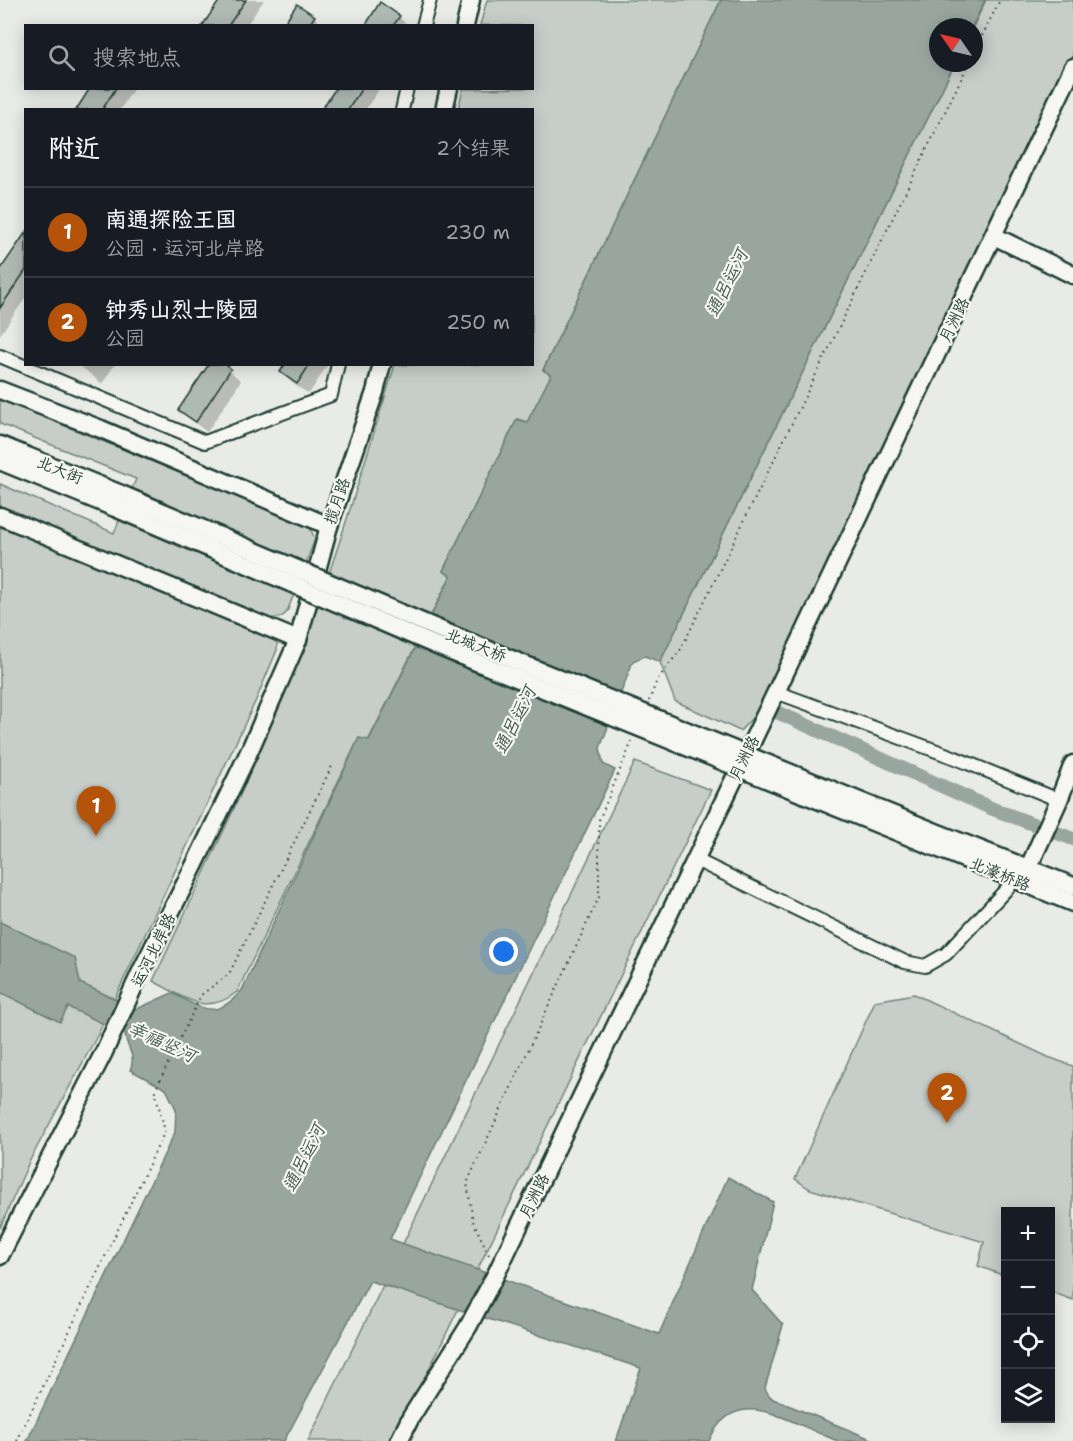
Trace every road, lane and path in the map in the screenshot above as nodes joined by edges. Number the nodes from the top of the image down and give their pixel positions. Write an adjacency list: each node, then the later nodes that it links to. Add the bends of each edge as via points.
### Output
1 (430, 0): 4 (street)
2 (471, 0): 5 (street)
3 (1000, 0): 6 (path)
4 (424, 24)
5 (465, 24)
6 (983, 34)
7 (1073, 67): 13 (street, 月洲路)
8 (965, 72): 26 (path, via 681,649 657,680)
9 (407, 90): 11 (street)
10 (449, 90): 12 (street)
11 (402, 108)
12 (444, 108)
13 (994, 236): 14 (street); 25 (street, 月洲路)
14 (1073, 275)
15 (0, 356): 16 (street, via 205,442 331,394)
16 (338, 366)
17 (382, 366): 23 (street, 揽月路)
18 (0, 390): 23 (street)
19 (0, 445): 21 (street, 北大街)
20 (0, 460): 21 (street, 北大街)
21 (118, 501): 31 (street, 北城大桥, bridge, via 466,641)
22 (0, 516): 24 (street)
23 (329, 526): 24 (street, 揽月路)
24 (298, 640): 37 (street, 运河北岸路, via 248,754 104,1052)
25 (776, 692): 30 (street); 32 (street, 月洲路)
26 (648, 701)
27 (635, 734): 38 (path, via 599,820 599,897 467,1183 473,1221)
28 (333, 764): 39 (path, via 229,974 201,995 155,1092 165,1131)
29 (1072, 772): 30 (street)
30 (1059, 800): 33 (street)
31 (930, 838): 33 (street, 北濠桥路); 34 (street, 北濠桥路)
32 (696, 860): 34 (street, via 905,962 925,966 946,954); 38 (street, 月洲路)
33 (1028, 868): 35 (street, 北濠桥路)
34 (1015, 880): 36 (street, 北濠桥路)
35 (1073, 886)
36 (1073, 903)
37 (0, 1256)
38 (497, 1272): 40 (street, 月洲路)
39 (17, 1441)
40 (399, 1441)

